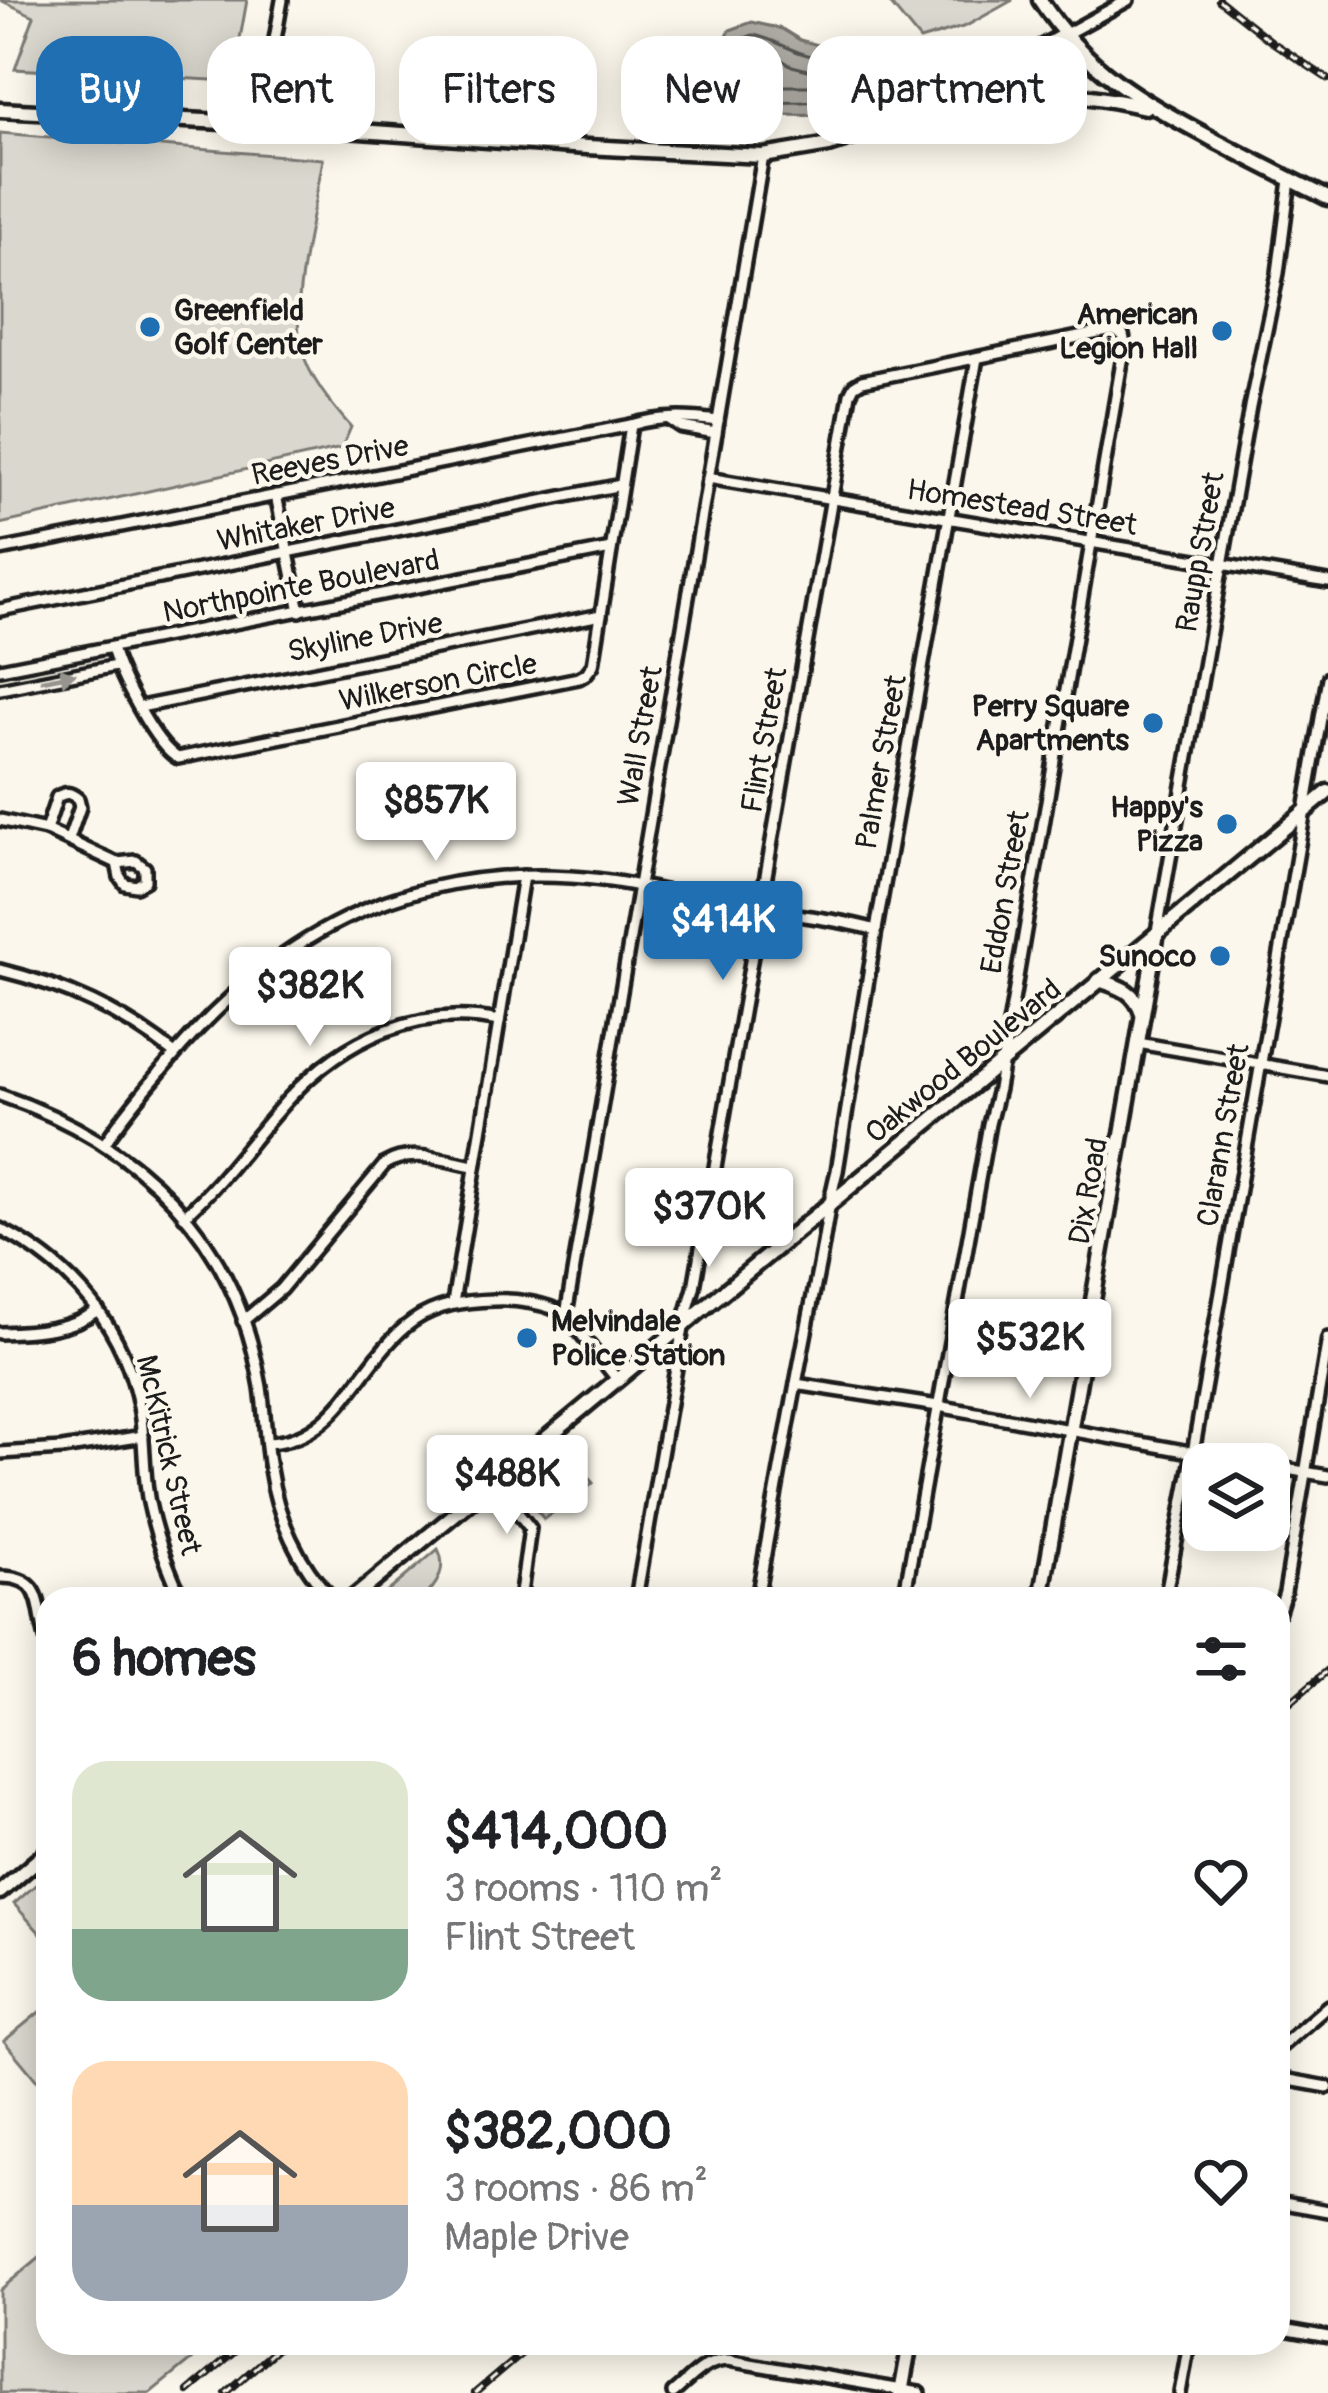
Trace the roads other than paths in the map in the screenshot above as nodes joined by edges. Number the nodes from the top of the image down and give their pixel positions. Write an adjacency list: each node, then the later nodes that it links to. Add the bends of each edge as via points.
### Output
1 (282, 0): 5 (street)
2 (1040, 0): 4 (main road)
3 (1128, 0): 4 (street)
4 (1066, 34): 6 (main road); 8 (main road)
5 (276, 36)
6 (1062, 36)
7 (1087, 95): 8 (main road)
8 (1155, 109): 14 (main road)
9 (0, 110): 10 (main road)
10 (207, 121)
11 (375, 132): 13 (main road)
12 (831, 144): 13 (main road)
13 (763, 156): 18 (street, Wall Street)
14 (1290, 179): 15 (main road); 28 (street, Raupp Street)
15 (1328, 198)
16 (977, 358): 22 (street, Flint Street, via 854,386); 23 (street, Palmer Street); 24 (street, Eddon Street, via 1113,330 1123,335)
17 (631, 425): 18 (street, Reeves Drive, via 693,418); 20 (street, Wilkerson Circle); 21 (street, Reeves Drive)
18 (717, 427): 19 (street, Wall Street)
19 (708, 478): 22 (street, Homestead Street); 46 (street, Wall Street)
20 (621, 485): 25 (street, Wilkerson Circle); 27 (street, Whitaker Drive)
21 (276, 495): 26 (street, Reeves Drive); 27 (street)
22 (831, 500): 23 (street, Homestead Street); 47 (street, Flint Street)
23 (949, 520): 24 (street, Homestead Street); 48 (street, Palmer Street)
24 (1090, 542): 28 (street, Homestead Street); 56 (street, Eddon Street)
25 (610, 549): 31 (street, Northpointe Boulevard); 32 (street, Wilkerson Circle)
26 (0, 550)
27 (288, 552): 30 (street, Whitaker Drive); 31 (street)
28 (1223, 563): 29 (street, Homestead Street); 49 (street, Raupp Street)
29 (1328, 582)
30 (0, 610)
31 (300, 610): 33 (street, Northpointe Boulevard)
32 (601, 615): 38 (street, Skyline Drive); 38 (street, Wilkerson Circle, via 593,665 579,678 178,758)
33 (112, 648): 34 (street, Wilkerson Circle); 35 (street, Northpointe Boulevard)
34 (116, 665): 37 (street, one-way to 34); 38 (street, Wilkerson Circle)
35 (0, 669)
36 (1328, 679): 40 (street, Clarann Street)
37 (0, 689)
38 (140, 706)
39 (1328, 791): 40 (main road, Oakwood Boulevard)
40 (1305, 811): 49 (main road, Oakwood Boulevard); 57 (street, Clarann Street)
41 (0, 820): 42 (street)
42 (46, 830): 43 (street); 43 (street, via 57,797 72,794 80,806)
43 (68, 839): 44 (street)
44 (117, 863)
45 (523, 876): 46 (street); 53 (street); 55 (street, via 428,889 334,924 245,982)
46 (639, 887): 47 (street); 67 (street, Wall Street)
47 (758, 910): 48 (street); 69 (street, Flint Street)
48 (876, 930): 62 (street, Palmer Street)
49 (1157, 932): 51 (main road, Oakwood Boulevard); 52 (main road, Dix Road)
50 (0, 970): 55 (street, via 78,993)
51 (1099, 980): 52 (main road, via 1128,990); 56 (main road, Oakwood Boulevard)
52 (1144, 1017): 54 (main road, Dix Road)
53 (499, 1021): 61 (street); 63 (street, via 424,1018 347,1050 294,1093)
54 (1138, 1042): 57 (street); 75 (main road, Dix Road)
55 (175, 1054): 60 (street)
56 (1000, 1062): 62 (main road, Oakwood Boulevard); 74 (street, Eddon Street)
57 (1259, 1064): 58 (street); 78 (street, Clarann Street)
58 (1328, 1076)
59 (0, 1095): 60 (street)
60 (105, 1143): 63 (street)
61 (474, 1166): 65 (street); 68 (street, via 411,1155 385,1164 281,1289)
62 (829, 1202): 69 (main road, Oakwood Boulevard); 73 (street, Palmer Street)
63 (184, 1216): 68 (street, via 218,1264)
64 (0, 1229): 66 (street, McKitrick Street, via 54,1261)
65 (453, 1303): 67 (street, via 503,1299); 77 (street, via 402,1330 318,1427)
66 (98, 1310): 70 (street, via 59,1327); 76 (street, McKitrick Street, via 128,1367)
67 (566, 1316): 72 (street)
68 (243, 1321): 77 (street)
69 (684, 1322): 72 (main road, Oakwood Boulevard); 91 (street, Flint Street)
70 (0, 1333)
71 (1328, 1338): 82 (street)
72 (616, 1378): 84 (main road, Oakwood Boulevard)
73 (796, 1384): 74 (street); 92 (street, Palmer Street)
74 (938, 1406): 75 (street); 93 (street, Eddon Street)
75 (1071, 1432): 79 (street); 94 (main road, Dix Road)
76 (143, 1436): 80 (street); 87 (street, McKitrick Street, via 150,1506)
77 (267, 1443): 88 (street, via 289,1533)
78 (1195, 1443)
79 (1182, 1451)
80 (0, 1453)
81 (1290, 1470): 82 (street)
82 (1305, 1472): 83 (street); 96 (street)
83 (1328, 1476)
84 (493, 1481): 89 (main road, Oakwood Boulevard); 90 (street, via 530,1528)
85 (1182, 1512): 95 (street, Clarann Street)
86 (0, 1576): 97 (street, via 22,1579)
87 (177, 1587)
88 (322, 1587)
89 (366, 1587)
90 (521, 1587)
91 (638, 1587)
92 (759, 1587)
93 (906, 1587)
94 (1043, 1587)
95 (1168, 1587)
96 (1286, 1587)
97 (36, 1596)
98 (36, 1861): 99 (main road)
99 (0, 1892)
100 (1328, 2006): 101 (street)
101 (1290, 2039)
102 (1290, 2080): 103 (street)
103 (1328, 2086)
104 (1290, 2204): 105 (street)
105 (1328, 2211)
106 (1290, 2330): 107 (street)
107 (1328, 2337)
108 (908, 2355): 110 (main road)
109 (1187, 2355): 113 (street)
110 (901, 2391): 111 (street, via 727,2360 703,2367); 112 (street)
111 (673, 2393)
112 (920, 2393)
113 (1180, 2393)

